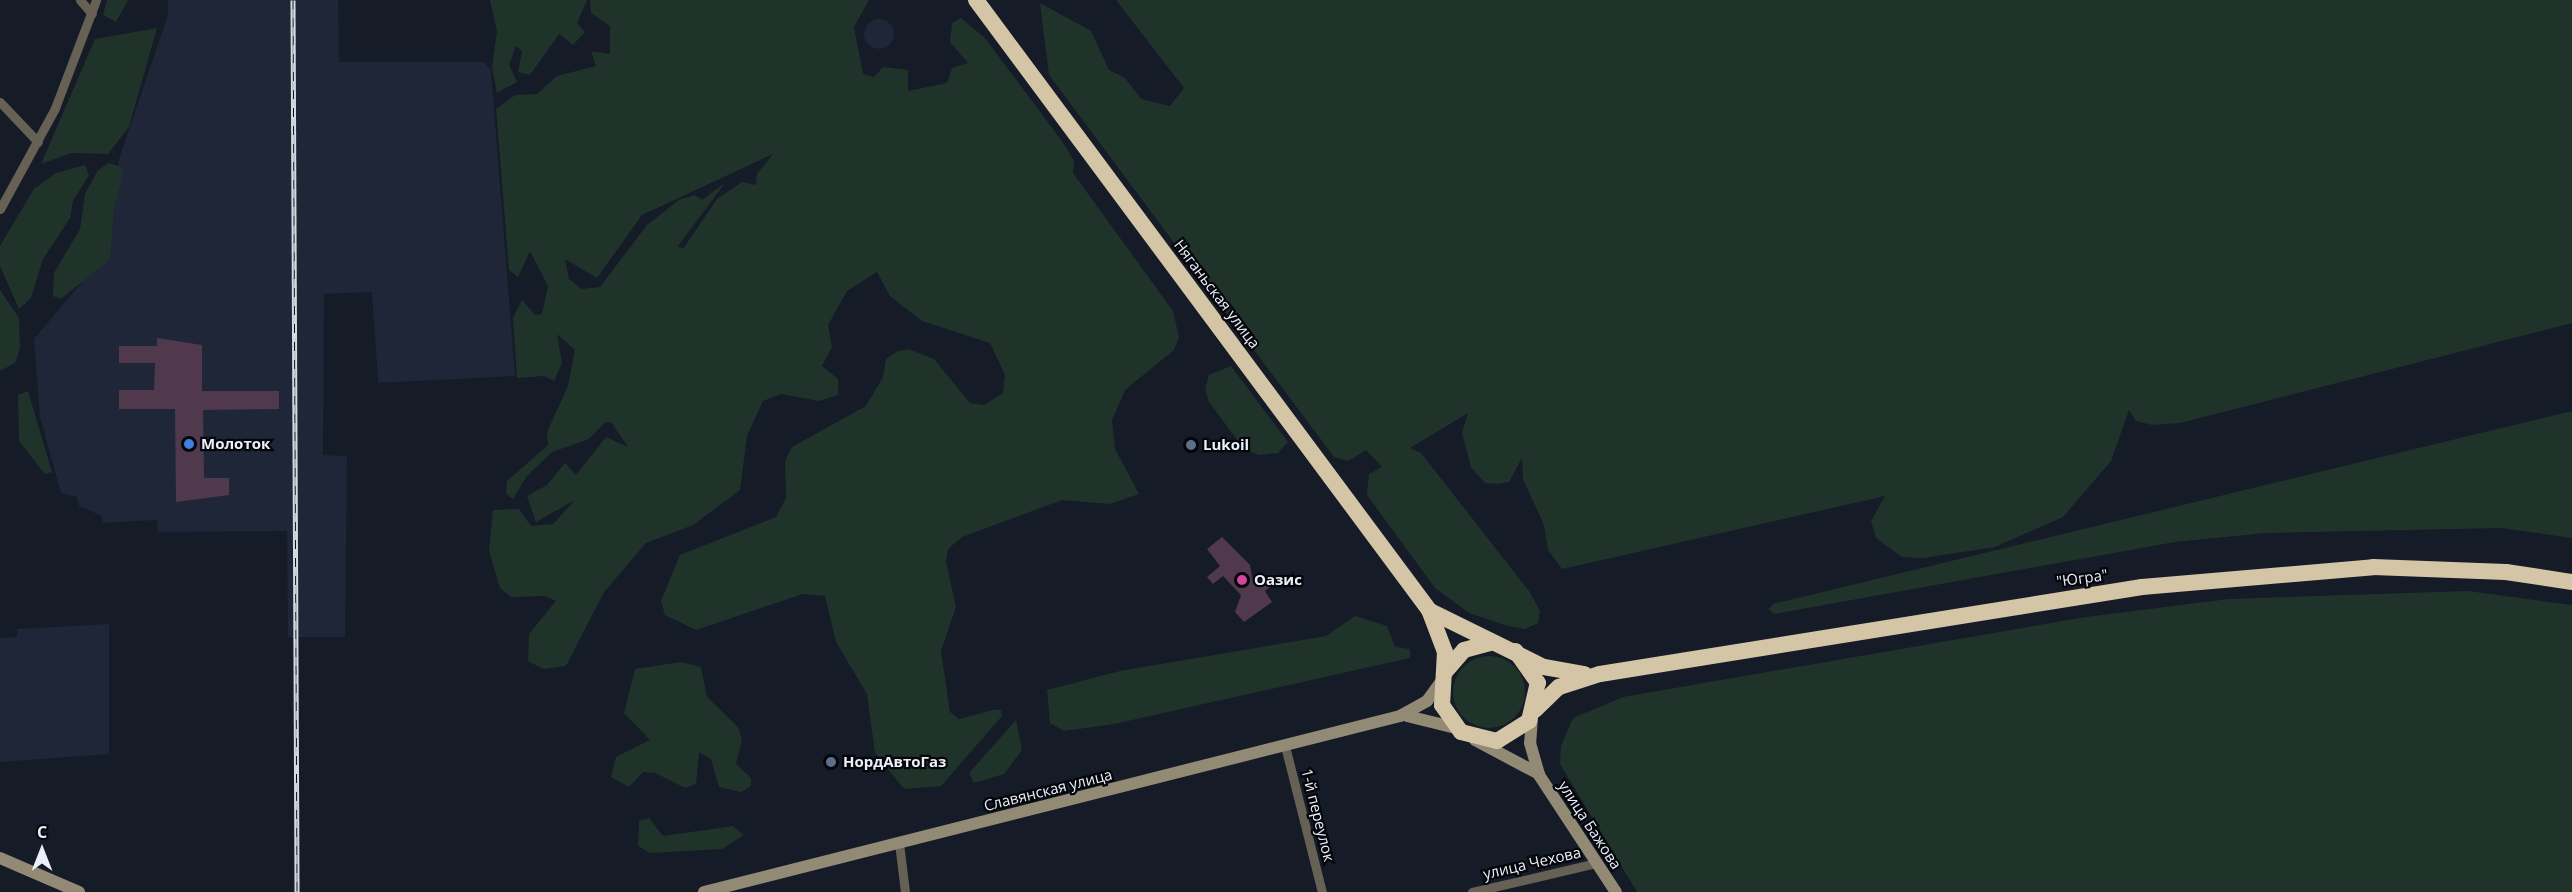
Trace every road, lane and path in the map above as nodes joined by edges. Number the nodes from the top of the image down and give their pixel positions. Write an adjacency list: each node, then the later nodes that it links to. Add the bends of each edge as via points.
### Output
1 (80, 0): 4 (street)
2 (96, 0): 4 (street)
3 (976, 0): 10 (highway, Няганьская улица)
4 (92, 15): 7 (street)
5 (0, 102): 6 (street)
6 (4, 114): 7 (street)
7 (38, 142): 8 (street)
8 (0, 209)
9 (2572, 582): 13 (highway, "Югра", via 2420,568 2274,573 2083,596)
10 (1429, 610): 11 (highway, via 1460,630); 14 (highway, via 1444,647)
11 (1495, 643): 12 (highway); 14 (highway, via 1464,650)
12 (1516, 651): 13 (highway, via 1554,671); 15 (highway, via 1536,677)
13 (1600, 674): 15 (highway, via 1559,687)
14 (1442, 677): 16 (street, via 1427,701); 17 (highway, via 1442,705)
15 (1534, 713): 17 (highway, via 1503,739); 19 (street, via 1530,742)
16 (1400, 716): 17 (street, via 1422,716); 18 (street, Славянская улица)
17 (1461, 732): 19 (street)
18 (1286, 746): 20 (street, Славянская улица); 26 (street, 1-й переулок)
19 (1539, 775): 22 (street, улица Бажова)
20 (899, 843): 24 (street, Славянская улица); 25 (street)
21 (0, 858): 23 (street)
22 (1598, 863): 27 (street, улица Чехова); 28 (street, улица Бажова)
23 (79, 892)
24 (704, 892)
25 (905, 892)
26 (1322, 892)
27 (1472, 892)
28 (1616, 892)

